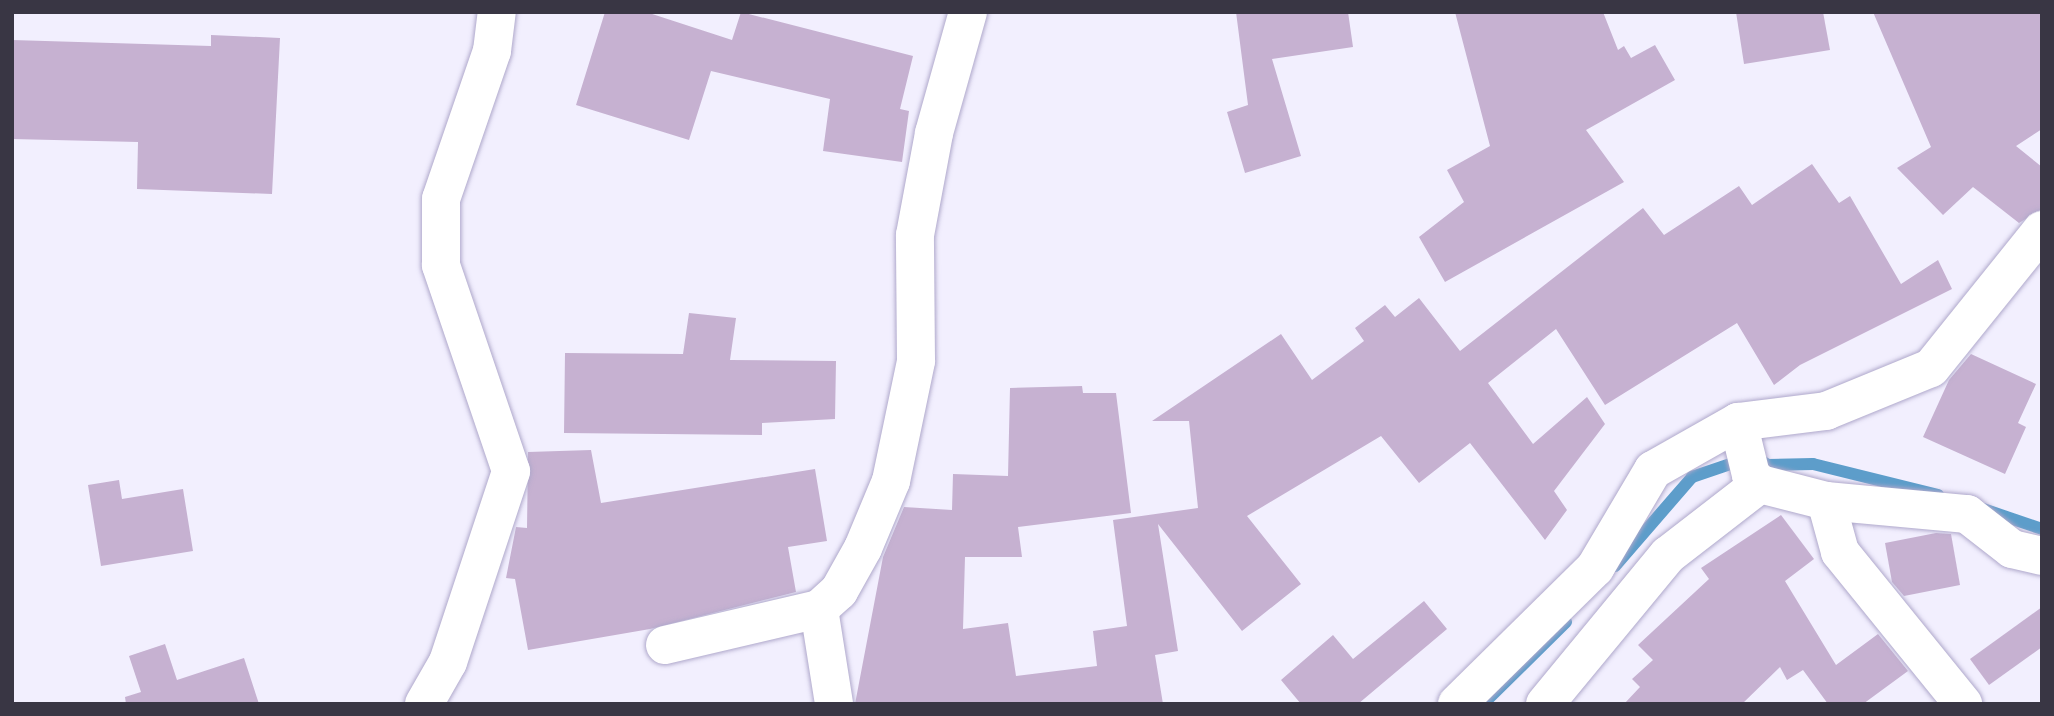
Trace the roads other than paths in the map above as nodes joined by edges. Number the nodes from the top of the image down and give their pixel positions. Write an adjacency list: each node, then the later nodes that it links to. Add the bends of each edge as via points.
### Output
1 (497, 12): 10 (street, via 492,51 442,199 441,265 507,443 511,471 448,662)
2 (968, 12): 8 (street, via 934,133 915,235 916,361 891,481 839,591)
3 (2042, 230): 4 (street, via 1931,368 1826,411)
4 (1740, 430): 5 (street); 12 (street, via 1653,470 1595,568)
5 (1755, 480): 6 (street); 13 (street, via 1668,555)
6 (1826, 501): 7 (street, via 1967,514 2012,549); 14 (street, via 1840,552)
7 (2042, 556)
8 (819, 609): 9 (street); 11 (street)
9 (665, 645)
10 (424, 704)
11 (834, 704)
12 (1457, 704)
13 (1545, 704)
14 (1963, 704)

